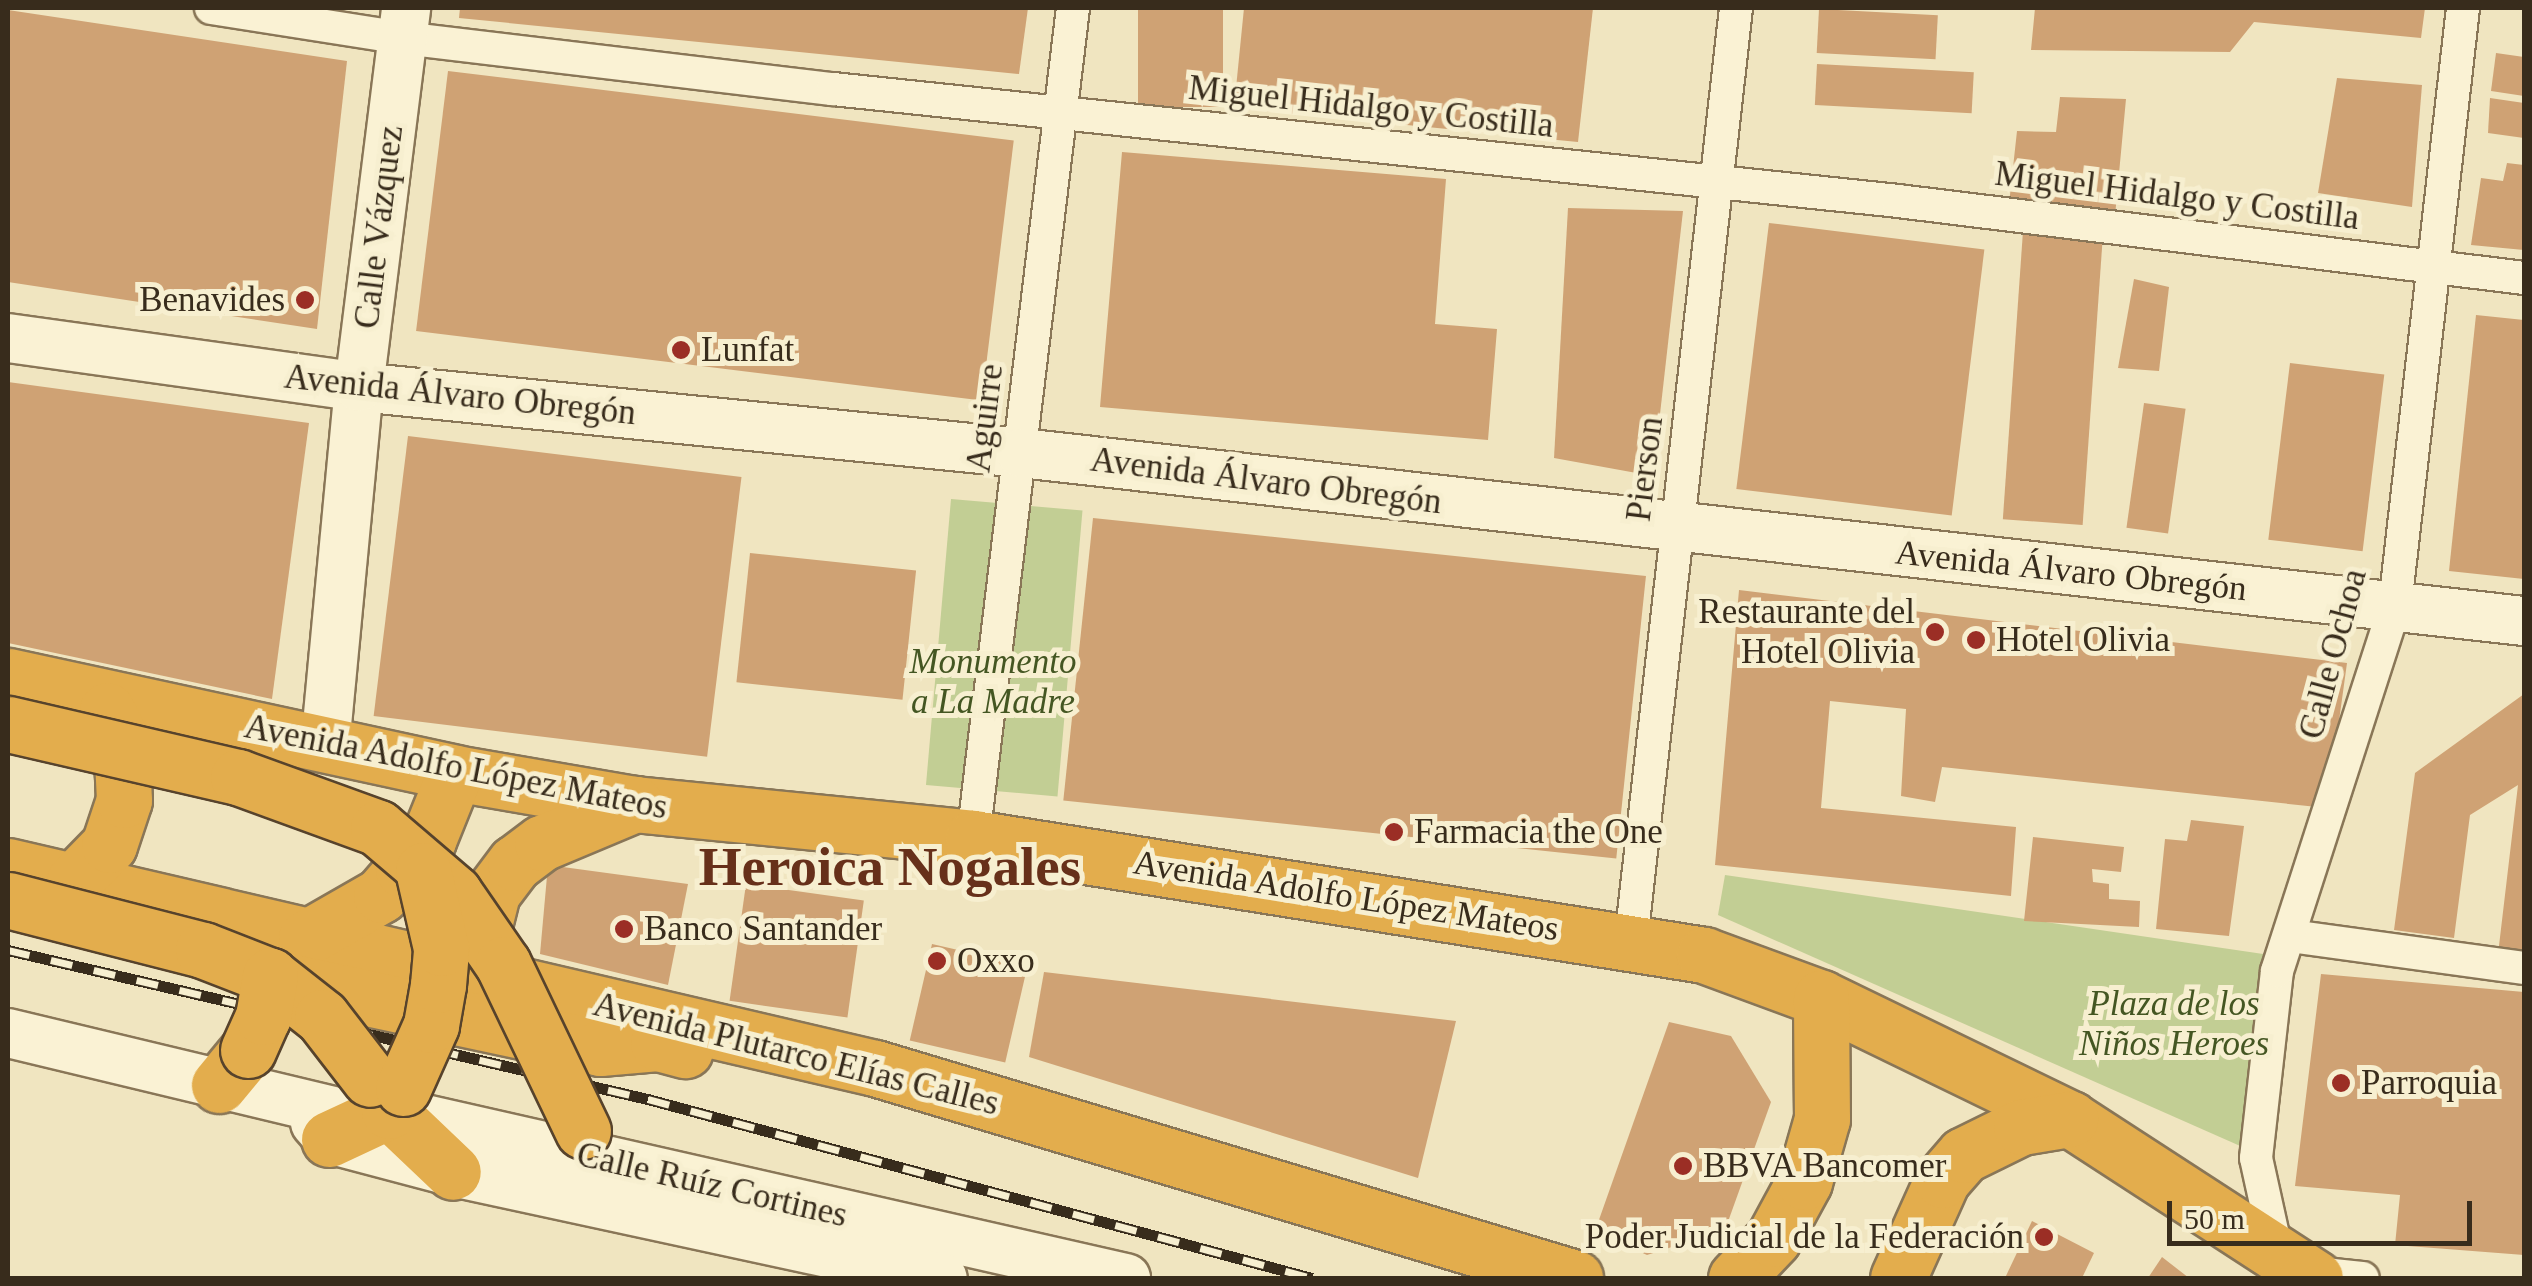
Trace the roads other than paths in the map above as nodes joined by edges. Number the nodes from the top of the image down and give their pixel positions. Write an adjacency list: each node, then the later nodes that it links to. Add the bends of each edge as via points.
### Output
1 (211, 8): 5 (street, Miguel Hidalgo y Costilla)
2 (1073, 8): 6 (street, Aguirre)
3 (1736, 8): 7 (street, Pierson)
4 (2463, 8): 8 (street, Calle Ochoa)
5 (405, 23): 6 (street, Miguel Hidalgo y Costilla); 11 (street, Calle Vázquez)
6 (1060, 115): 7 (street, Miguel Hidalgo y Costilla); 12 (street, Aguirre)
7 (1718, 182): 8 (street, Miguel Hidalgo y Costilla); 13 (street, Pierson)
8 (2434, 267): 9 (street, Miguel Hidalgo y Costilla); 14 (street, Calle Ochoa)
9 (2524, 278)
10 (8, 338): 11 (street, Avenida Álvaro Obregón)
11 (359, 387): 12 (street, Avenida Álvaro Obregón); 19 (street, Calle Vázquez)
12 (1021, 453): 13 (street, Avenida Álvaro Obregón); 22 (street, Aguirre)
13 (1678, 529): 14 (street, Avenida Álvaro Obregón); 29 (street, Pierson)
14 (2395, 605): 15 (street, Avenida Álvaro Obregón); 28 (street, Calle Ochoa)
15 (2524, 621)
16 (8, 676): 17 (highway, Avenida Adolfo López Mateos)
17 (97, 696): 19 (highway, Avenida Adolfo López Mateos); 25 (highway, via 121,739 124,800 110,845)
18 (8, 724): 23 (highway, bridge, via 310,800 378,828)
19 (325, 746): 20 (highway, Avenida Adolfo López Mateos)
20 (455, 773): 21 (highway, Avenida Adolfo López Mateos); 30 (highway, via 428,840 392,882)
21 (635, 804): 22 (highway, Avenida Adolfo López Mateos); 32 (highway, via 542,843 514,863 483,916)
22 (973, 838): 29 (highway, Avenida Adolfo López Mateos)
23 (420, 860): 36 (highway, bridge, via 441,948 431,1025); 39 (highway, bridge, via 454,893 502,964)
24 (8, 866): 25 (highway, Avenida Plutarco Elías Calles)
25 (74, 881): 30 (highway, Avenida Plutarco Elías Calles)
26 (8, 900): 30 (highway, bridge, via 203,950)
27 (8, 921): 44 (highway, via 522,1034 600,1048 658,1043 1177,1170)
28 (2291, 936): 31 (street); 41 (street, Calle Ochoa, via 2277,971 2256,1158)
29 (1631, 940): 33 (highway, Avenida Adolfo López Mateos, via 1704,955)
30 (288, 957): 32 (highway, Avenida Plutarco Elías Calles); 35 (highway, bridge); 36 (highway, bridge, via 322,1017)
31 (2524, 968)
32 (472, 979): 45 (highway, Avenida Plutarco Elías Calles, via 876,1068)
33 (1821, 998): 37 (highway, Avenida Adolfo López Mateos); 46 (highway, via 1822,1118 1804,1182 1773,1240)
34 (8, 1033): 35 (street, Calle Ruíz Cortines)
35 (233, 1067): 38 (street, Calle Ruíz Cortines)
36 (387, 1093): 38 (highway); 39 (street, Calle Ruíz Cortines); 40 (highway)
37 (2070, 1119): 41 (highway, Avenida Adolfo López Mateos); 47 (highway, via 2021,1127 1964,1154 1942,1180)
38 (312, 1120): 40 (street, Calle Ruíz Cortines)
39 (590, 1145): 43 (street, Calle Ruíz Cortines)
40 (453, 1172): 42 (street, Calle Ruíz Cortines)
41 (2299, 1266): 48 (street)
42 (943, 1278)
43 (1126, 1278)
44 (1504, 1278)
45 (1575, 1278)
46 (1736, 1278)
47 (1898, 1278)
48 (2363, 1278)

